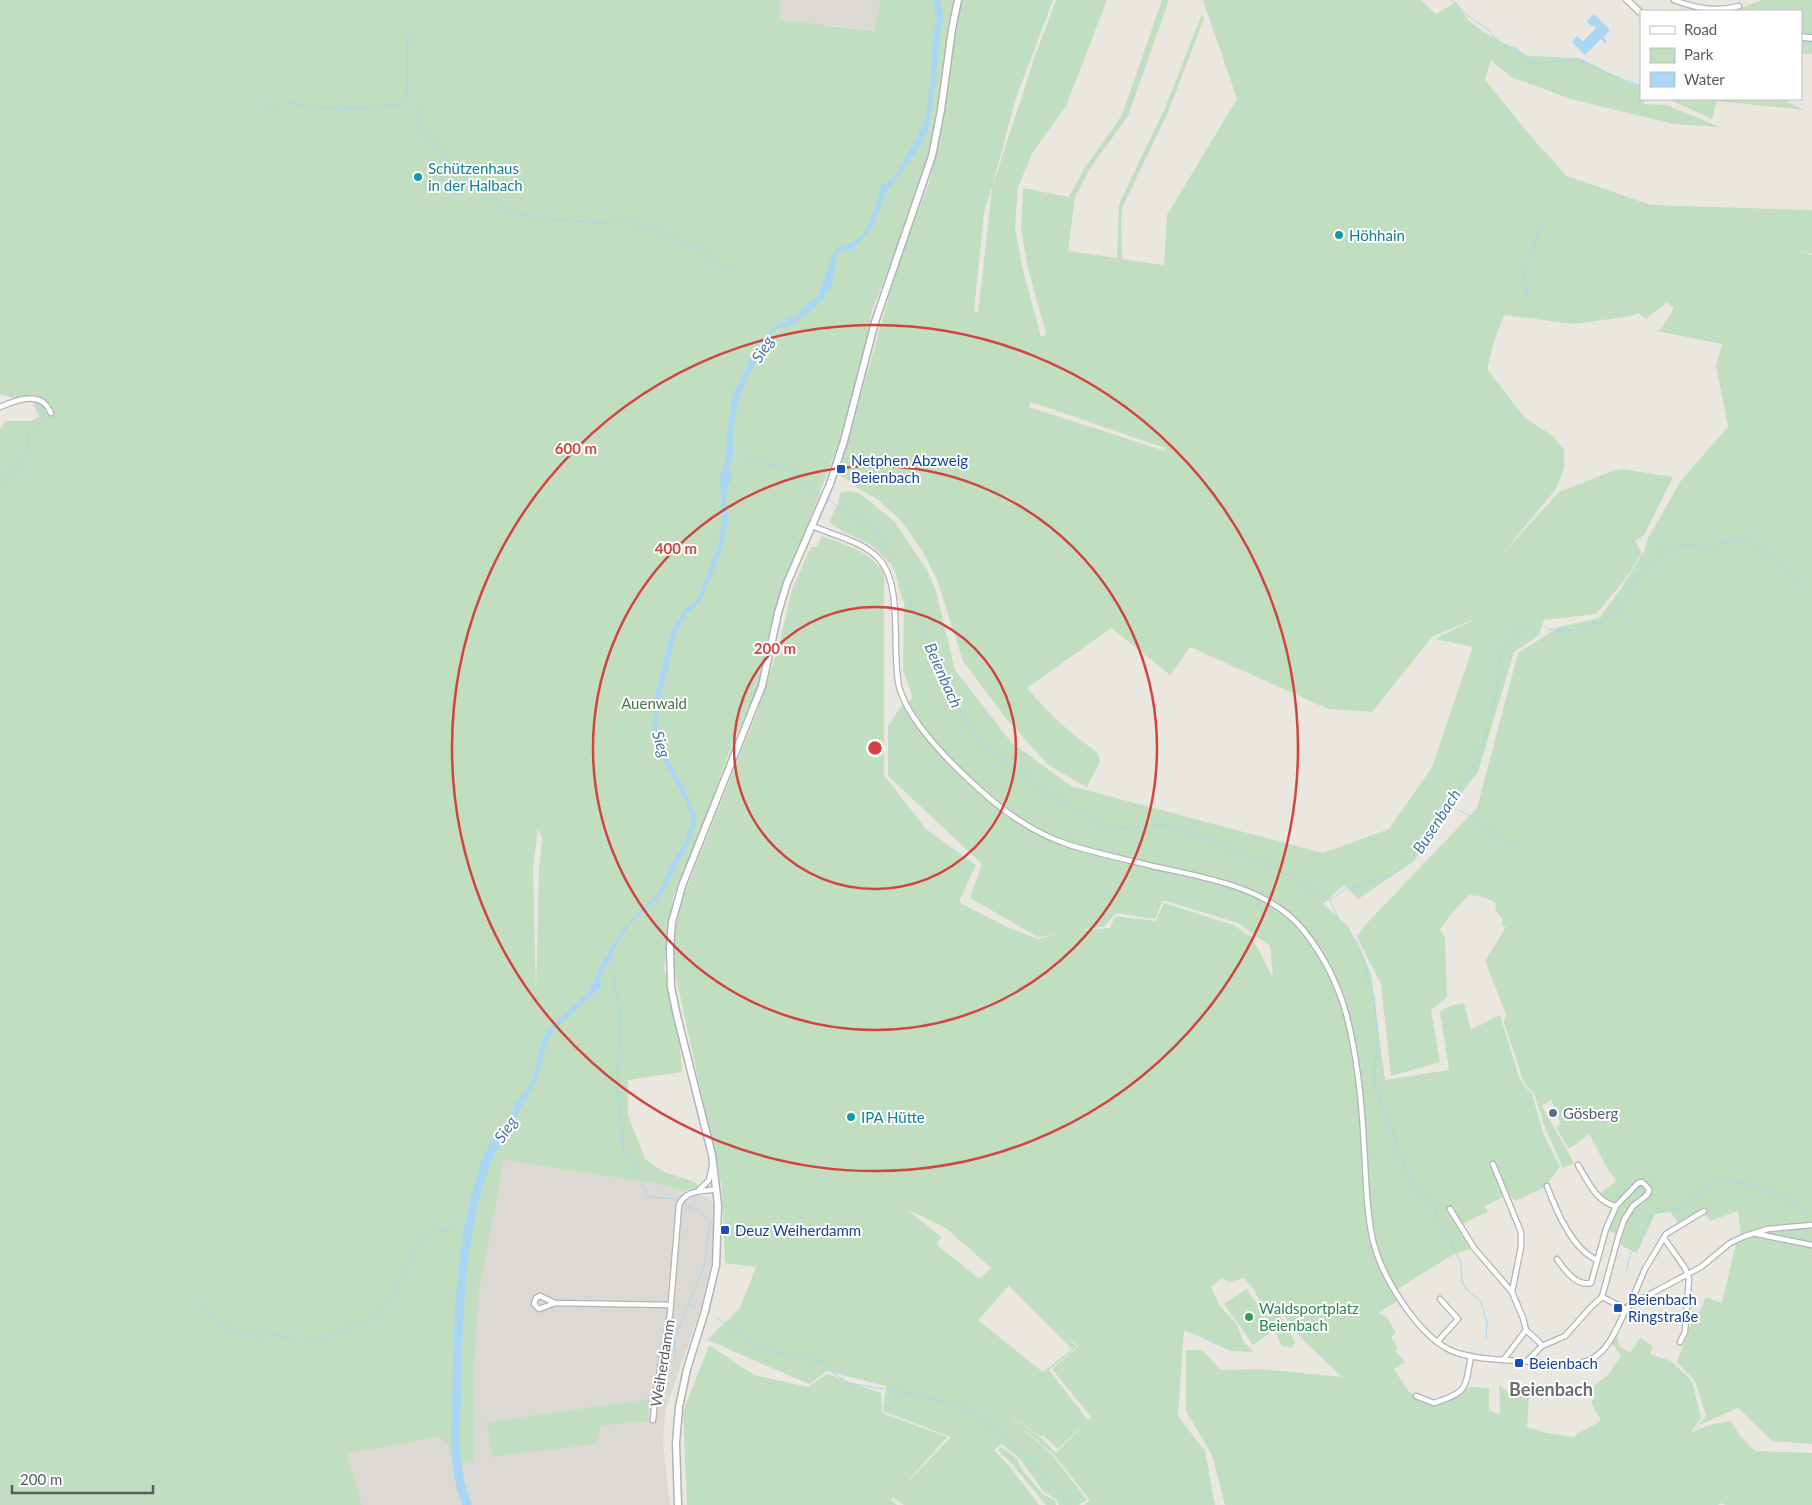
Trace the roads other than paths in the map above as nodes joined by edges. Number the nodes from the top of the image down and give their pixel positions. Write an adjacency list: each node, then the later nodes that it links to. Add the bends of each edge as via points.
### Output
1 (958, 0): 8 (main road, via 932,156 875,322 849,426)
2 (1627, 0): 5 (street)
3 (1674, 0): 4 (street, via 1701,8 1727,10)
4 (1739, 6)
5 (1640, 13)
6 (0, 407): 7 (street, via 15,401 35,399 45,403)
7 (51, 414)
8 (813, 526): 9 (main road, via 787,583 762,686 682,886 671,928 669,963 674,1002); 32 (street, via 862,546 884,566 894,598 896,668 901,694 937,747 996,804 1028,827 1068,844 1241,889 1277,907 1306,933 1329,972 1351,1035 1372,1240 1406,1307)
9 (713, 1160): 13 (main road); 14 (street, Weiherdamm, via 709,1180)
10 (1493, 1164): 25 (street, via 1522,1232)
11 (1578, 1165): 15 (street, via 1603,1201)
12 (1547, 1186): 23 (street, via 1570,1232 1587,1255)
13 (717, 1189): 14 (street, Weiherdamm); 40 (main road, via 716,1265 678,1407)
14 (698, 1192): 29 (street, Weiherdamm, via 687,1195 679,1206)
15 (1616, 1206): 23 (street); 26 (street, via 1638,1184 1642,1182 1648,1188 1647,1194 1632,1206 1624,1220)
16 (1450, 1209): 25 (street, via 1474,1248)
17 (1704, 1212): 20 (street, via 1669,1231)
18 (1812, 1225): 19 (street, via 1768,1229)
19 (1756, 1234): 21 (street); 24 (street, via 1730,1243 1701,1267)
20 (1664, 1238): 24 (street); 30 (street, via 1645,1269)
21 (1812, 1246)
22 (1557, 1259): 23 (street, via 1575,1279 1588,1284)
23 (1597, 1260)
24 (1687, 1273): 30 (street); 33 (street, via 1685,1332)
25 (1512, 1292): 31 (street)
26 (1602, 1297): 30 (street); 34 (street, via 1565,1336)
27 (1440, 1299): 32 (street, via 1458,1318)
28 (555, 1303): 29 (street, Weiherdamm)
29 (671, 1305): 39 (street, Weiherdamm)
30 (1628, 1307): 37 (street, via 1611,1342 1596,1357 1568,1364)
31 (1526, 1330): 34 (street); 36 (street)
32 (1437, 1342): 35 (street)
33 (1680, 1342)
34 (1542, 1346): 37 (street)
35 (1471, 1356): 36 (street); 38 (street, via 1466,1385 1461,1392 1434,1403)
36 (1504, 1359): 37 (street)
37 (1527, 1361)
38 (1416, 1396)
39 (653, 1420)
40 (678, 1505)

